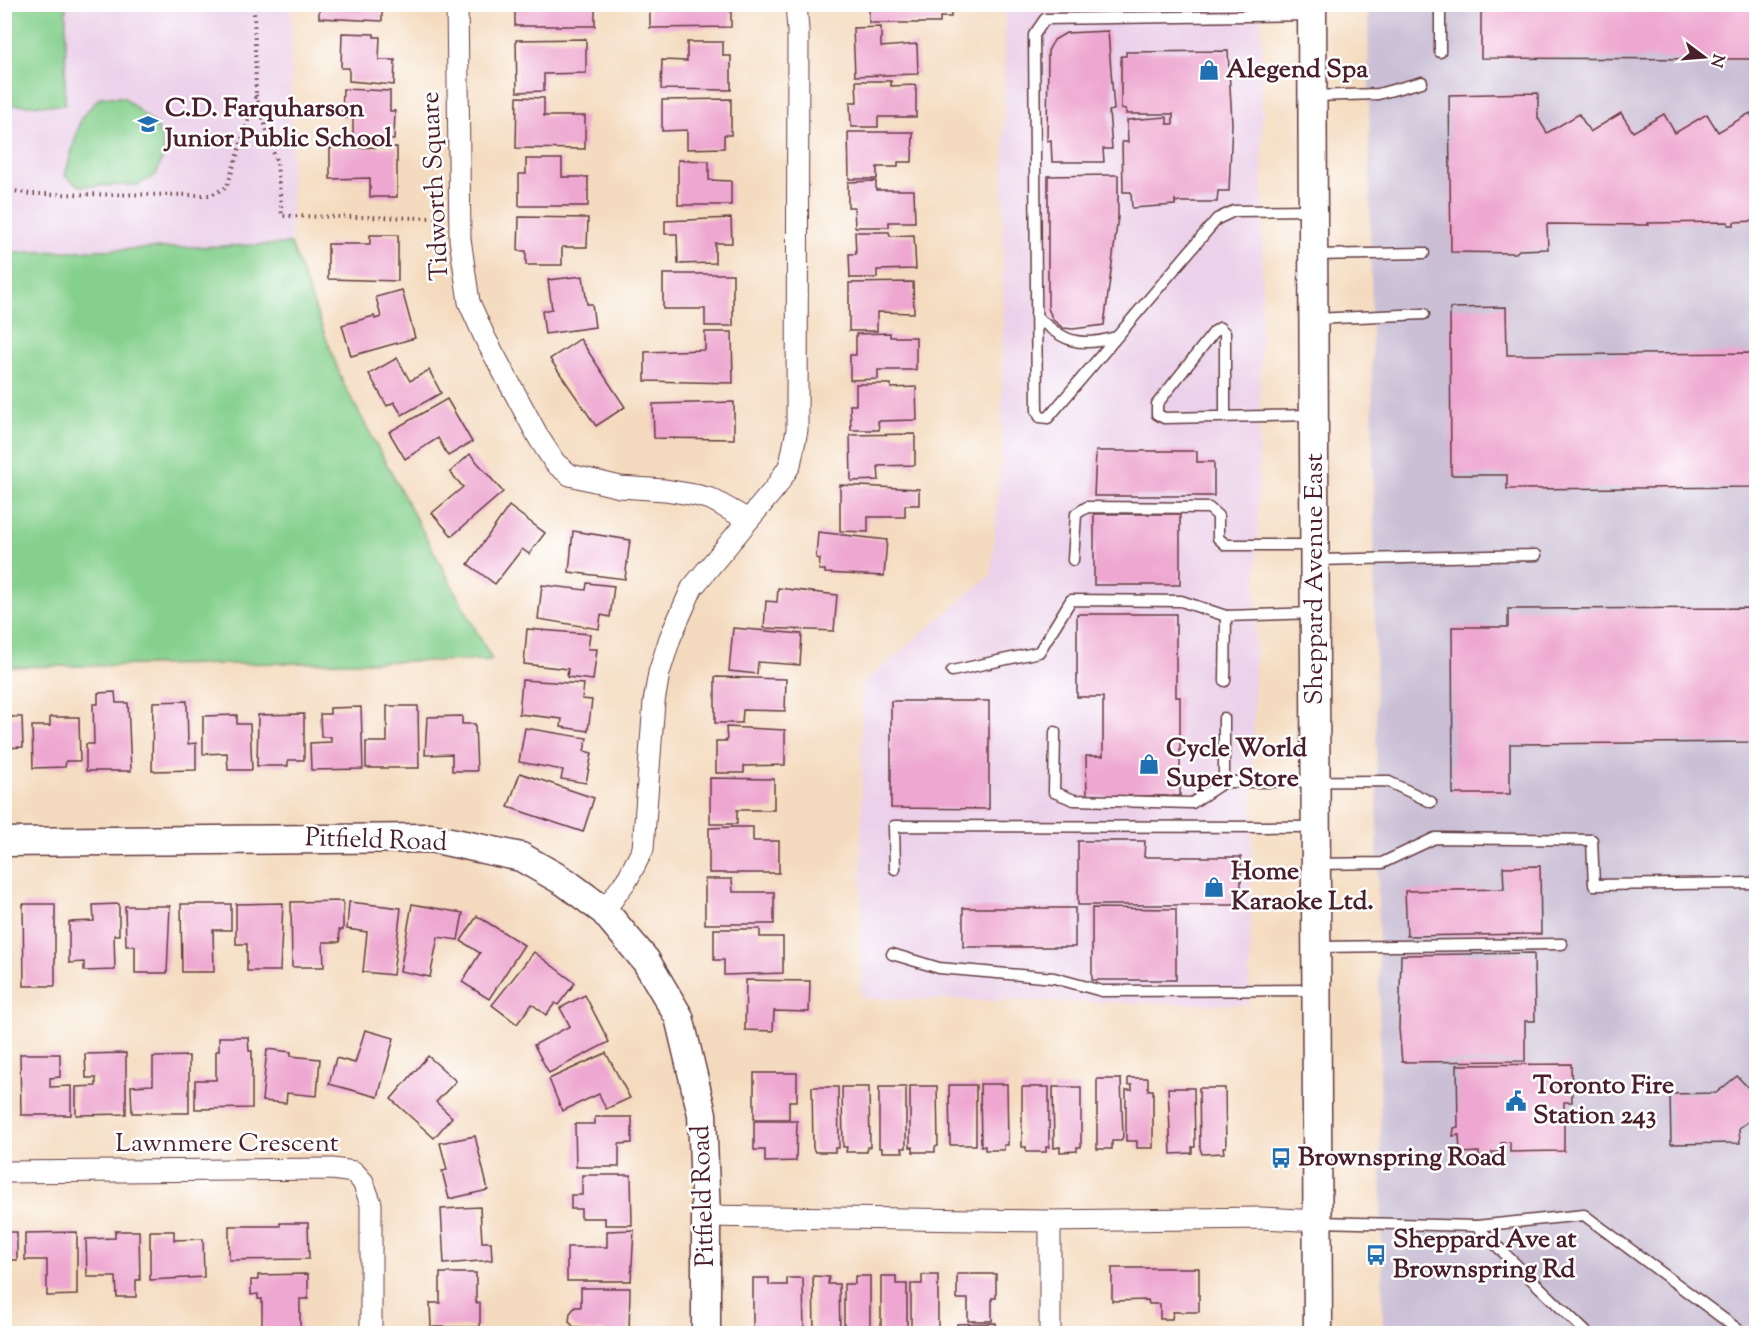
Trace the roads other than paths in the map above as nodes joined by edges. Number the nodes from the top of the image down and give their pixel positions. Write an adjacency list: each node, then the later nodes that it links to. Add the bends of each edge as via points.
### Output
1 (457, 4): 17 (street, Tidworth Square, via 459,217 469,302 539,438 570,476 620,487 703,497)
2 (796, 4): 17 (street, via 797,430 790,465)
3 (1440, 4): 5 (lane)
4 (1312, 10): 7 (main road, Sheppard Avenue East); 12 (lane, via 1045,19 1038,25 1034,35)
5 (1440, 52)
6 (1422, 82): 7 (lane, via 1378,94)
7 (1312, 96): 8 (main road, Sheppard Avenue East)
8 (1313, 210): 10 (main road, Sheppard Avenue East); 14 (lane, via 1234,211 1217,219)
9 (1424, 253): 10 (lane)
10 (1313, 255): 13 (main road, Sheppard Avenue East)
11 (1424, 314): 13 (lane)
12 (1036, 316): 14 (lane, via 1066,340 1085,344); 14 (lane, via 1040,417 1048,418)
13 (1314, 319): 15 (main road, Sheppard Avenue East)
14 (1117, 336)
15 (1314, 415): 16 (lane); 18 (main road, Sheppard Avenue East)
16 (1225, 417): 16 (lane, via 1164,418 1156,414 1157,404 1220,328 1225,333)
17 (748, 520): 35 (street, via 693,588 670,638 654,702 643,849)
18 (1315, 553): 19 (lane); 20 (lane, via 1226,545 1218,538 1218,516 1209,508 1087,507 1076,514); 21 (main road, Sheppard Avenue East)
19 (1536, 555)
20 (1073, 560)
21 (1315, 613): 22 (lane); 28 (main road, Sheppard Avenue East)
22 (1226, 616): 23 (lane, via 1181,601 1071,600 1039,652); 24 (lane)
23 (952, 671)
24 (1225, 681)
25 (1224, 718): 27 (lane)
26 (1054, 732): 27 (lane, via 1054,792 1074,800 1192,803)
27 (1224, 782): 28 (lane)
28 (1316, 783): 29 (lane, via 1387,781); 30 (main road, Sheppard Avenue East)
29 (1431, 802)
30 (1316, 827): 32 (main road, Sheppard Avenue East); 33 (lane, via 894,826)
31 (4, 842): 35 (main road, Pitfield Road, via 431,837 521,857 565,882)
32 (1316, 864): 34 (lane, via 1382,863 1435,838 1592,840 1594,885); 37 (main road, Sheppard Avenue East)
33 (895, 869)
34 (1756, 883)
35 (604, 911): 41 (main road, Pitfield Road, via 646,961 679,1017 702,1114)
36 (1562, 944): 37 (lane)
37 (1317, 947): 39 (main road, Sheppard Avenue East)
38 (892, 954): 39 (lane, via 939,968 1054,978 1102,991)
39 (1317, 990): 43 (main road, Sheppard Avenue East)
40 (4, 1172): 45 (street, Lawnmere Crescent, via 354,1172 363,1182 371,1204)
41 (706, 1216): 42 (street); 46 (main road, Pitfield Road)
42 (1050, 1221): 43 (street); 47 (street)
43 (1318, 1221): 44 (lane); 48 (main road, Sheppard Avenue East)
44 (1476, 1226): 49 (lane); 50 (lane, via 1584,1215)
45 (371, 1334)
46 (706, 1334)
47 (1050, 1334)
48 (1318, 1334)
49 (1588, 1334)
50 (1744, 1334)

